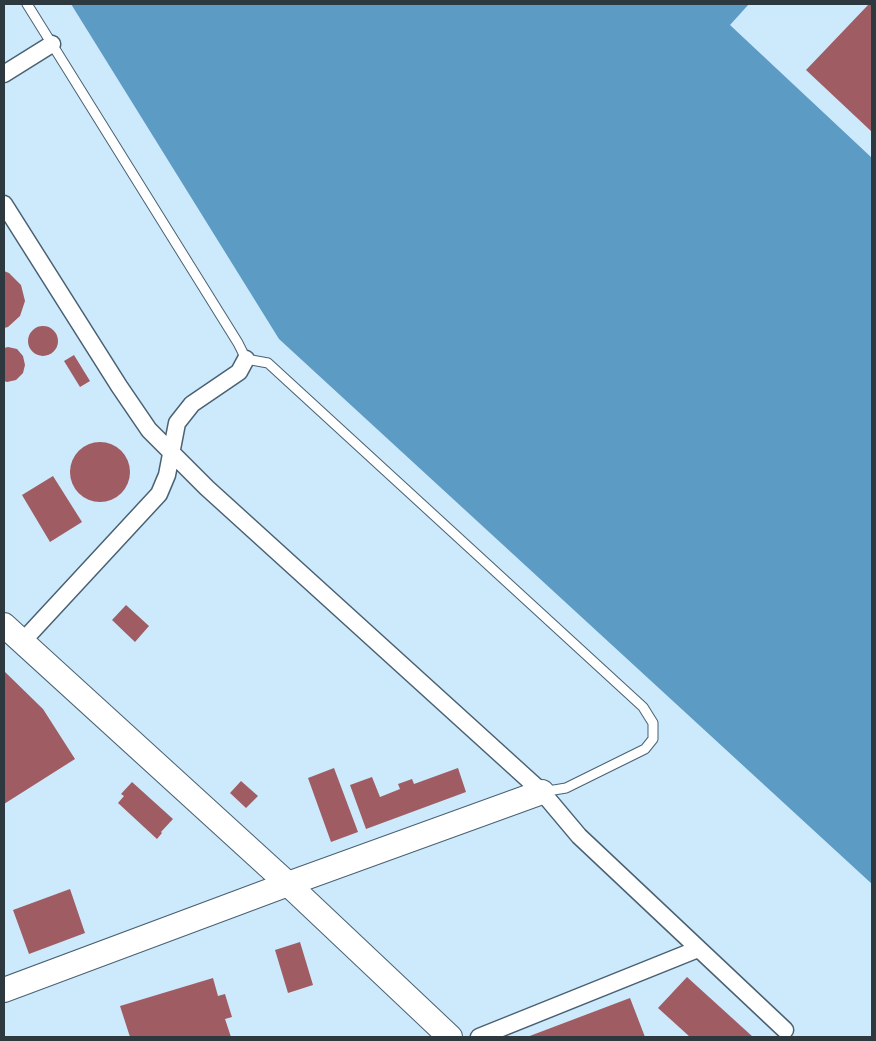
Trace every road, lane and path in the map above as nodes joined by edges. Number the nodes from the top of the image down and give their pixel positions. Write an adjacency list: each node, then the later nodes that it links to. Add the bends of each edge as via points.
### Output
1 (27, 4): 2 (lane)
2 (52, 44): 3 (street); 5 (lane)
3 (4, 74)
4 (4, 204): 6 (street, via 119,386 150,430)
5 (246, 359): 6 (street, via 239,372 192,404 177,423); 9 (lane, via 268,363 643,707 653,723 654,739 645,750 566,788)
6 (171, 452): 8 (street, via 159,494); 9 (street)
7 (4, 625): 8 (street)
8 (22, 642): 10 (street)
9 (542, 792): 10 (street); 11 (street, via 579,836)
10 (288, 884): 12 (street); 14 (street)
11 (698, 949): 13 (street); 15 (street)
12 (4, 990)
13 (785, 1030)
14 (450, 1037)
15 (479, 1037)

